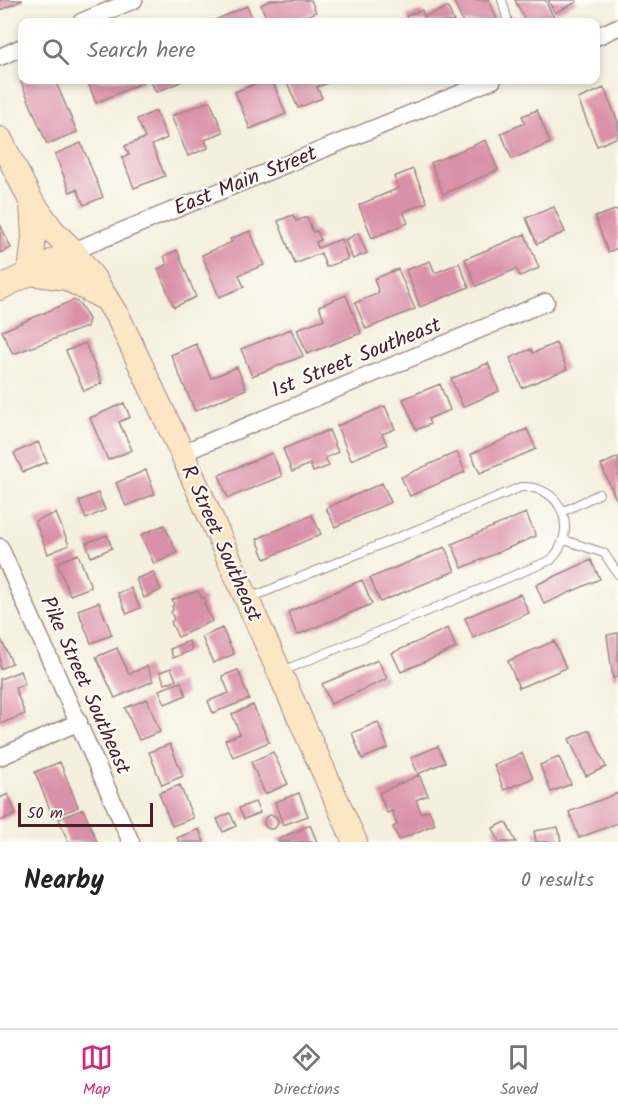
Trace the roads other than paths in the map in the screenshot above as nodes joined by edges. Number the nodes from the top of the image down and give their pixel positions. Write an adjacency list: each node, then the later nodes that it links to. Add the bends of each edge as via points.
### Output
1 (134, 0): 3 (street)
2 (502, 0): 4 (lane)
3 (91, 18)
4 (507, 18)
5 (616, 33): 6 (street)
6 (600, 36)
7 (18, 49): 8 (street)
8 (0, 57)
9 (483, 84): 12 (street, East Main Street)
10 (2, 151): 11 (main road, R Street Southeast)
11 (32, 201): 12 (main road, R Street Southeast); 13 (main road)
12 (73, 251): 13 (main road, East Main Street); 15 (main road, R Street Southeast)
13 (30, 273): 14 (main road, East Main Street); 15 (main road, via 66,278)
14 (0, 288)
15 (107, 299): 17 (main road, R Street Southeast)
16 (546, 302): 17 (street, 1st Street Southeast)
17 (182, 453): 23 (main road, R Street Southeast)
18 (599, 494): 19 (lane)
19 (562, 512): 20 (lane, via 566,520); 23 (lane, via 548,494 534,486 521,487)
20 (564, 540): 22 (lane, via 604,553); 24 (lane, via 551,560)
21 (0, 547): 25 (street, Pike Street Southeast)
22 (618, 574)
23 (247, 600): 24 (main road, R Street Southeast)
24 (280, 672): 28 (main road, R Street Southeast)
25 (79, 722): 26 (street); 27 (street, Pike Street Southeast)
26 (0, 758)
27 (131, 842)
28 (355, 842)

